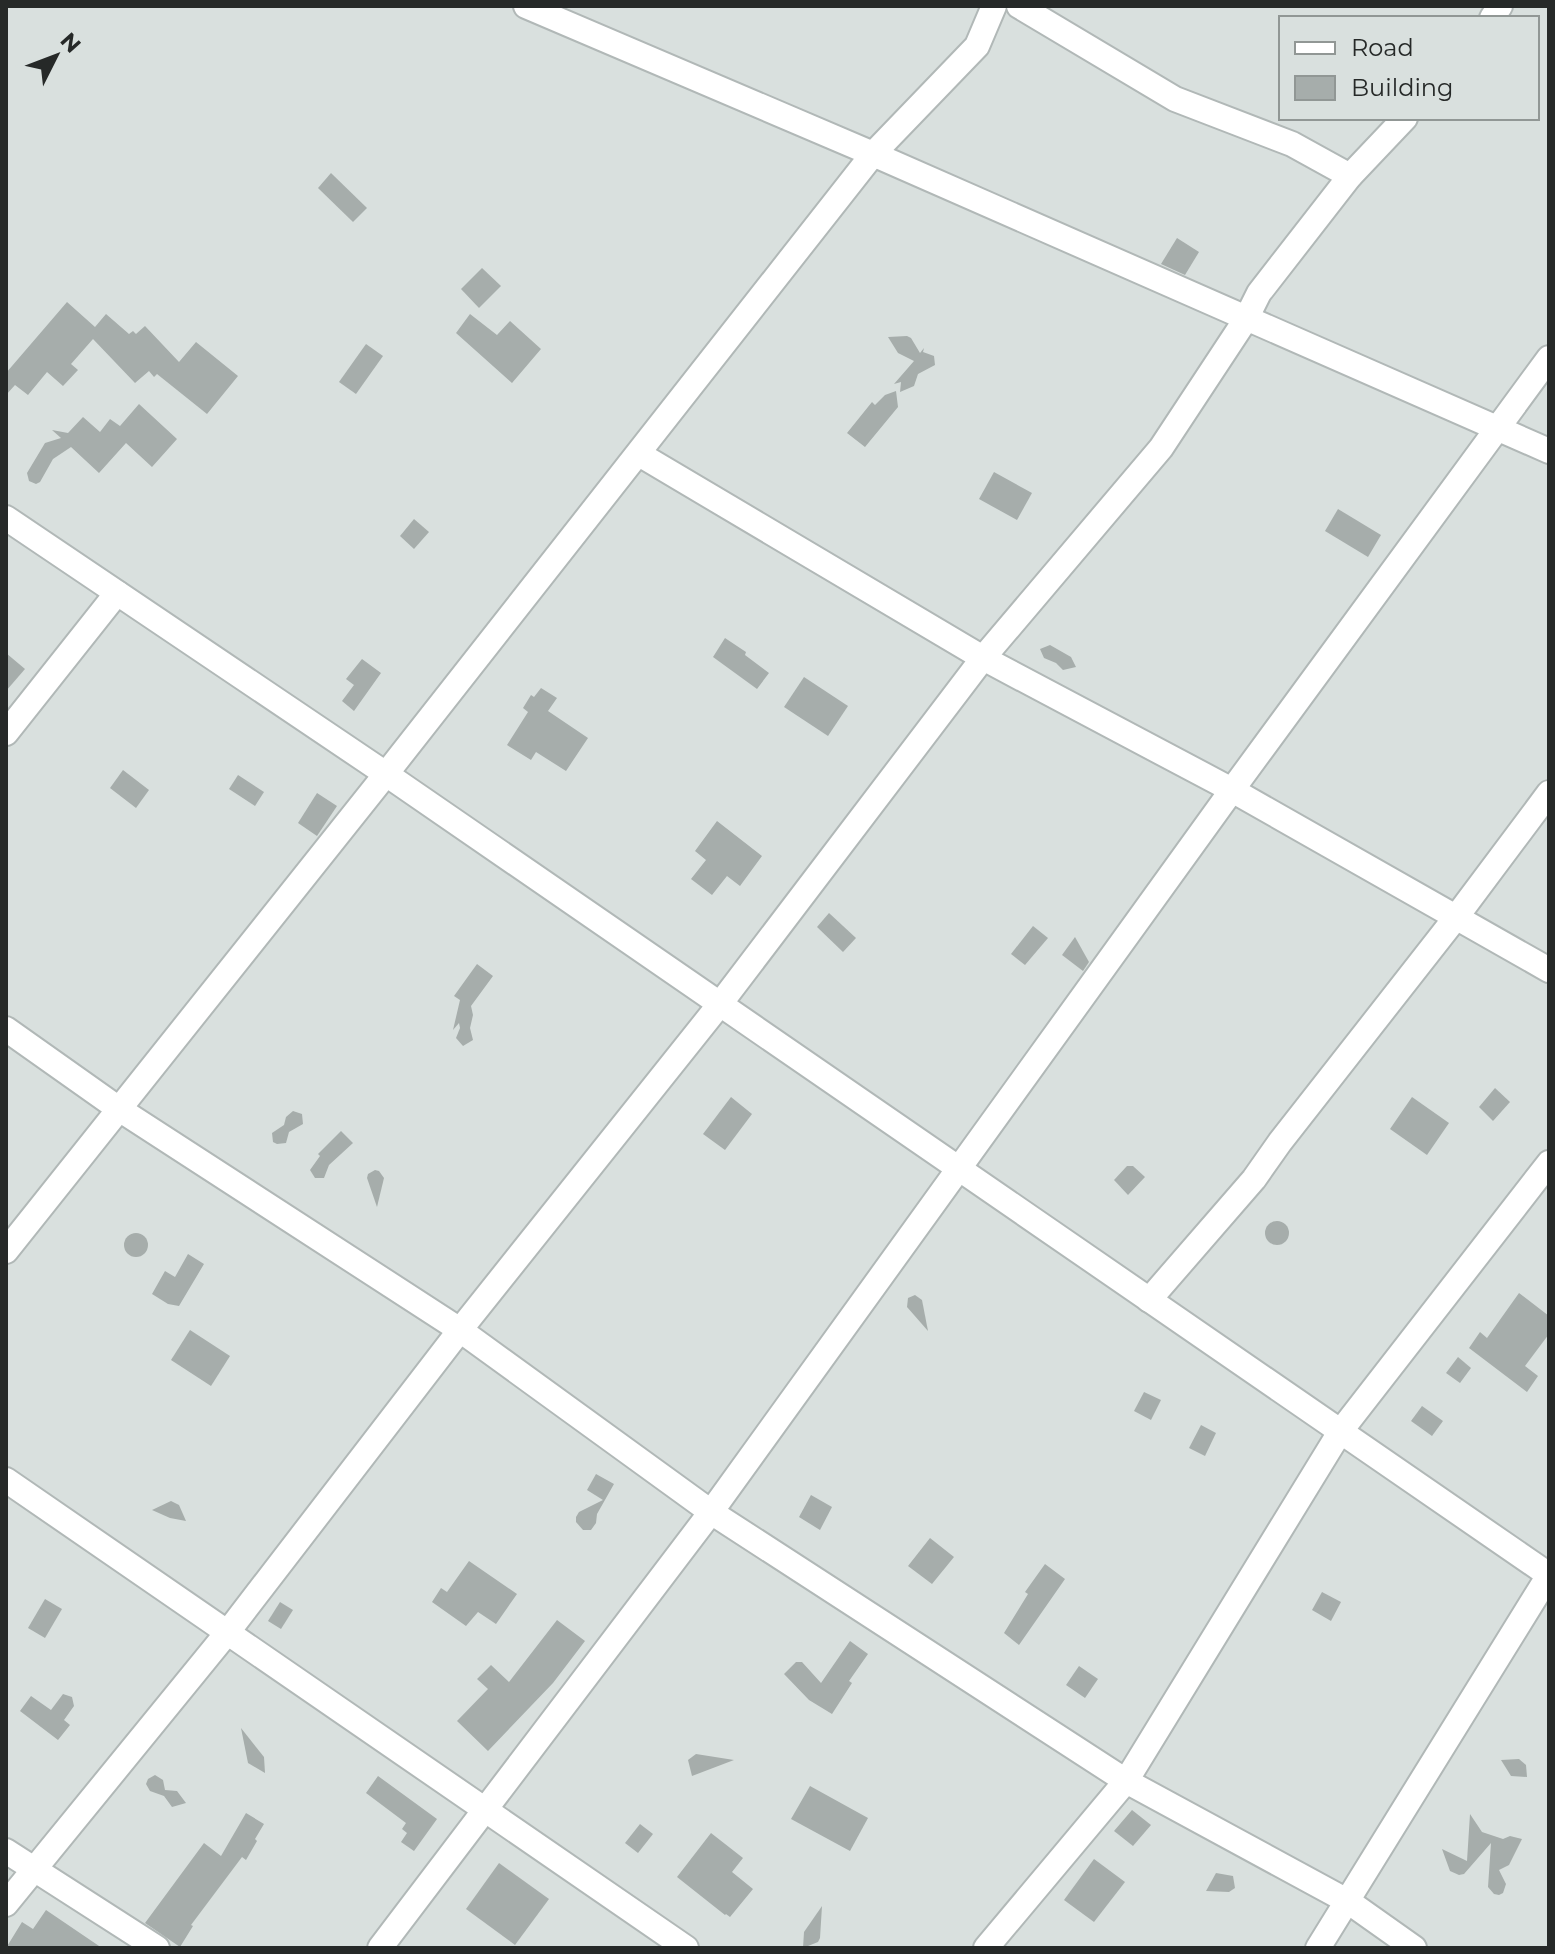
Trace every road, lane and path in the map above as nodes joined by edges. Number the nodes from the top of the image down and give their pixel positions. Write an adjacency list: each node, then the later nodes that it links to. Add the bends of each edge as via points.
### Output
1 (526, 6): 5 (street)
2 (994, 6): 5 (street, via 977,46)
3 (1019, 6): 6 (street, via 1175,99 1292,144)
4 (1403, 120): 6 (street)
5 (873, 154): 7 (street); 11 (street)
6 (1350, 176): 7 (street, via 1259,293)
7 (1246, 319): 9 (street); 14 (street, via 1161,448)
8 (1549, 358): 9 (street)
9 (1499, 428): 10 (street); 17 (street)
10 (1549, 451)
11 (639, 454): 14 (street); 16 (street)
12 (6, 518): 13 (street)
13 (117, 593): 15 (street); 16 (street)
14 (983, 658): 17 (street); 21 (street)
15 (6, 733)
16 (386, 774): 21 (street); 23 (street)
17 (1232, 790): 19 (street); 25 (street)
18 (1549, 793): 19 (street)
19 (1457, 916): 20 (street); 27 (street, via 1254,1179)
20 (1549, 970)
21 (720, 1004): 25 (street); 28 (street)
22 (6, 1029): 23 (street)
23 (119, 1109): 26 (street); 28 (street)
24 (1549, 1163): 29 (street)
25 (960, 1169): 27 (street); 31 (street)
26 (6, 1251)
27 (1149, 1300): 29 (street)
28 (460, 1330): 31 (street); 33 (street)
29 (1340, 1432): 32 (street); 34 (street)
30 (6, 1480): 33 (street)
31 (711, 1512): 34 (street); 35 (street)
32 (1549, 1575): 38 (street)
33 (227, 1633): 35 (street); 37 (street)
34 (1126, 1781): 38 (street); 43 (street)
35 (484, 1809): 41 (street); 42 (street)
36 (6, 1851): 37 (street)
37 (33, 1870): 39 (street); 40 (street)
38 (1349, 1902): 44 (street); 45 (street)
39 (6, 1904)
40 (157, 1948)
41 (380, 1948)
42 (686, 1948)
43 (986, 1948)
44 (1318, 1948)
45 (1414, 1948)

